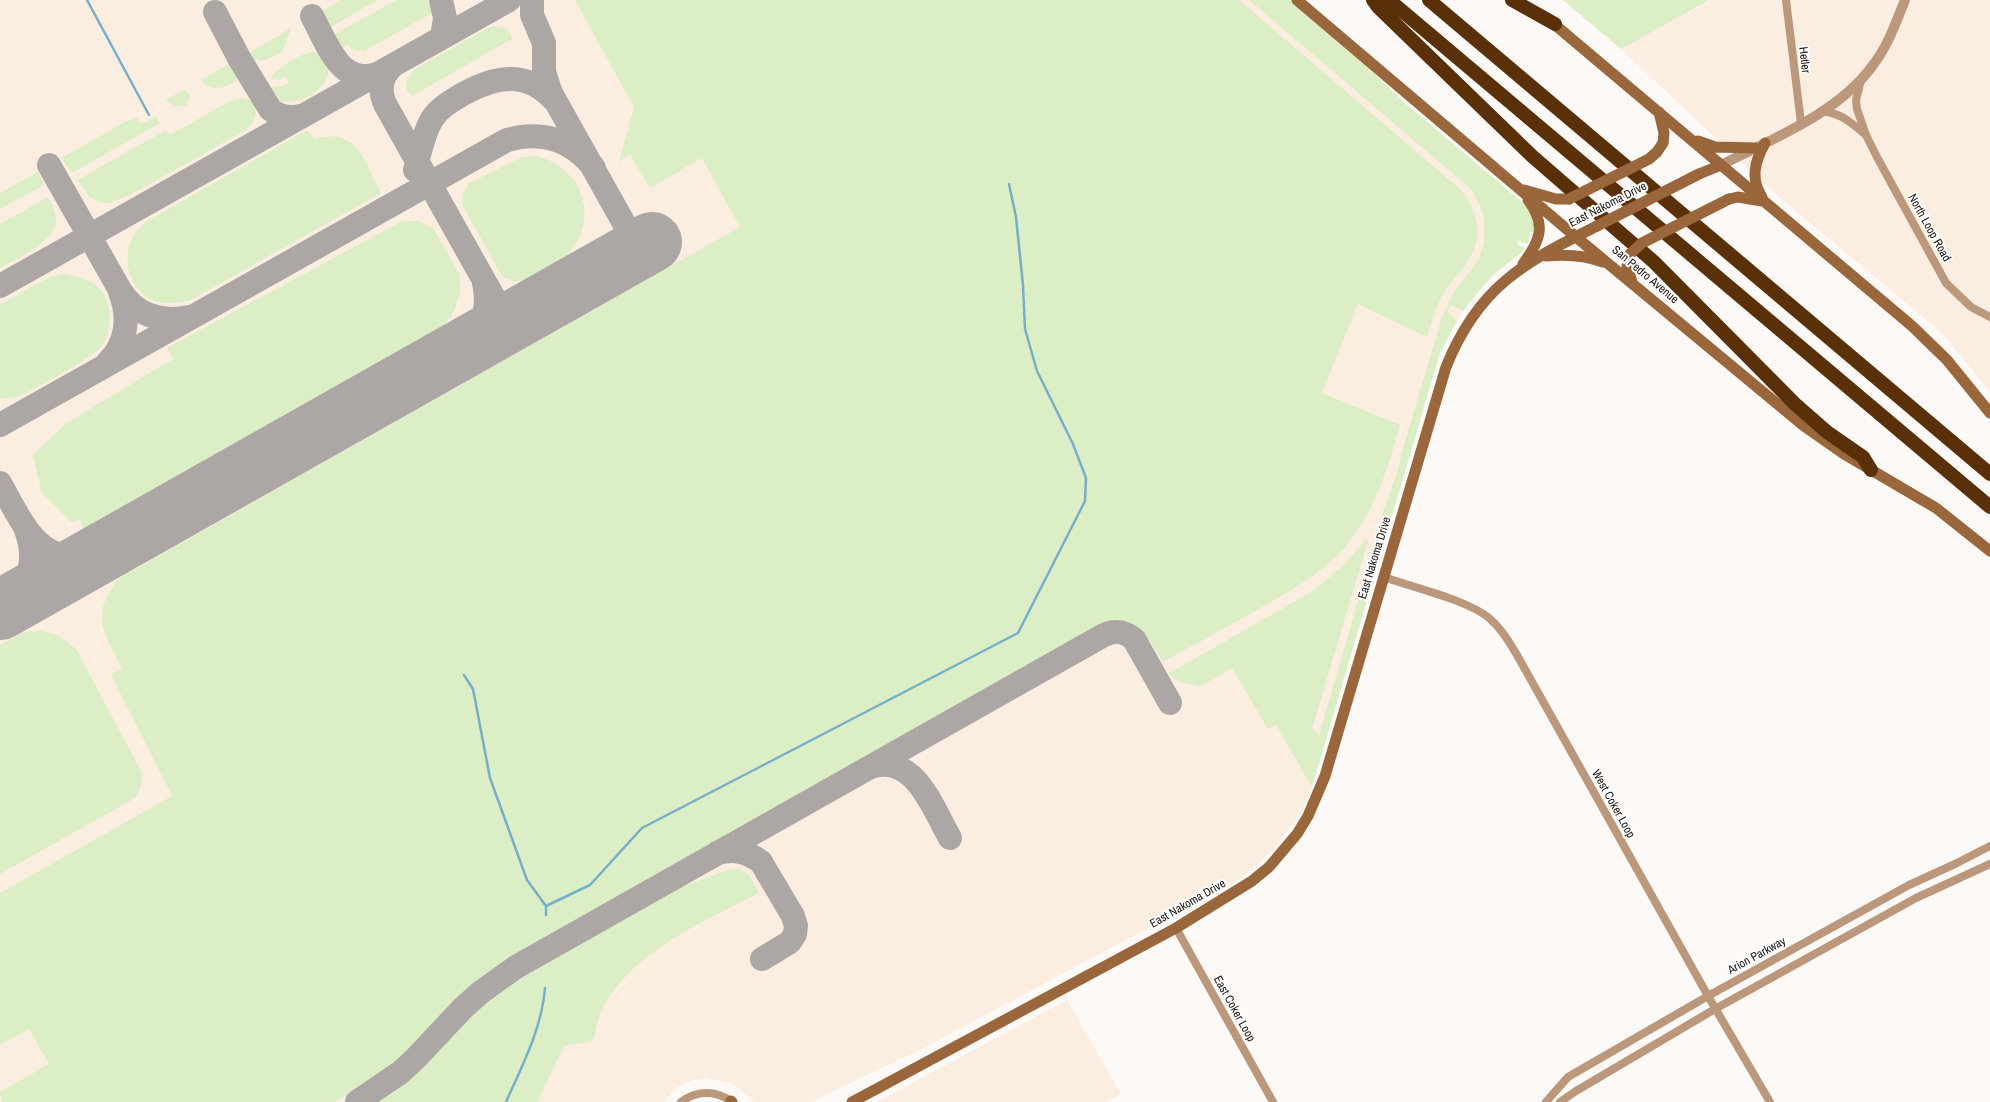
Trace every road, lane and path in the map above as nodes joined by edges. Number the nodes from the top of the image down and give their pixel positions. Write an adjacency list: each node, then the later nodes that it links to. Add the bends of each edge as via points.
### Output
1 (1298, 0): 18 (main road, San Pedro Avenue)
2 (1373, 0): 27 (highway, via 1532,156 1654,262 1795,404 1863,458)
3 (1389, 0): 29 (highway)
4 (1429, 0): 28 (highway)
5 (1512, 0): 9 (highway)
6 (1526, 0): 9 (main road)
7 (1786, 0): 13 (street, Hetler)
8 (1905, 0): 10 (street, East Nakoma Drive, via 1881,53)
9 (1554, 24): 12 (main road)
10 (1861, 80): 11 (street, East Nakoma Drive); 14 (street, North Loop Road, via 1856,100)
11 (1822, 111): 13 (street, East Nakoma Drive); 14 (street, North Loop Road, via 1847,118)
12 (1659, 112): 15 (main road); 18 (main road, bridge, via 1663,143 1649,159 1569,199 1556,199)
13 (1802, 123): 16 (street, East Nakoma Drive)
14 (1866, 135): 25 (street, North Loop Road, via 1946,283 1971,307)
15 (1687, 136): 16 (main road, via 1710,146); 17 (main road)
16 (1760, 145): 17 (street, East Nakoma Drive); 19 (main road, via 1754,173)
17 (1722, 165): 19 (main road); 20 (main road, East Nakoma Drive, bridge)
18 (1520, 188): 20 (main road, San Pedro Avenue); 23 (main road, via 1536,211 1540,230 1533,250)
19 (1764, 201): 24 (main road, bridge, via 1745,197 1729,199 1642,243 1630,254 1627,266); 26 (main road, via 1924,337)
20 (1576, 237): 21 (main road, East Nakoma Drive); 22 (main road, San Pedro Avenue)
21 (1539, 257): 22 (main road, via 1559,254 1581,256); 23 (main road, East Nakoma Drive)
22 (1612, 265): 24 (main road, San Pedro Avenue)
23 (1518, 270): 31 (main road, East Nakoma Drive, via 1485,299 1453,349)
24 (1632, 282): 27 (main road, San Pedro Avenue, via 1804,426)
25 (1990, 317)
26 (1990, 413)
27 (1871, 470): 30 (main road, San Pedro Avenue, via 1936,508)
28 (1990, 474)
29 (1990, 507)
30 (1990, 551)
31 (1384, 577): 36 (main road, East Nakoma Drive, via 1325,776 1308,816 1284,851 1258,876); 37 (street, West Coker Loop, via 1462,603 1489,618 1504,635)
32 (1990, 846): 34 (street, Arion Parkway)
33 (1990, 864): 35 (street, Arion Parkway)
34 (1884, 899): 35 (street); 37 (street, Arion Parkway)
35 (1891, 912): 38 (street, Arion Parkway)
36 (1176, 928): 41 (main road, East Nakoma Drive); 42 (street, East Coker Loop)
37 (1708, 996): 38 (street, West Coker Loop); 43 (street, Arion Parkway, via 1568,1077)
38 (1715, 1009): 44 (street, Arion Parkway); 45 (street, West Coker Loop)
39 (682, 1102): 40 (street, via 701,1092 724,1096)
40 (732, 1102)
41 (852, 1102)
42 (1273, 1102)
43 (1546, 1102)
44 (1560, 1102)
45 (1770, 1102)

